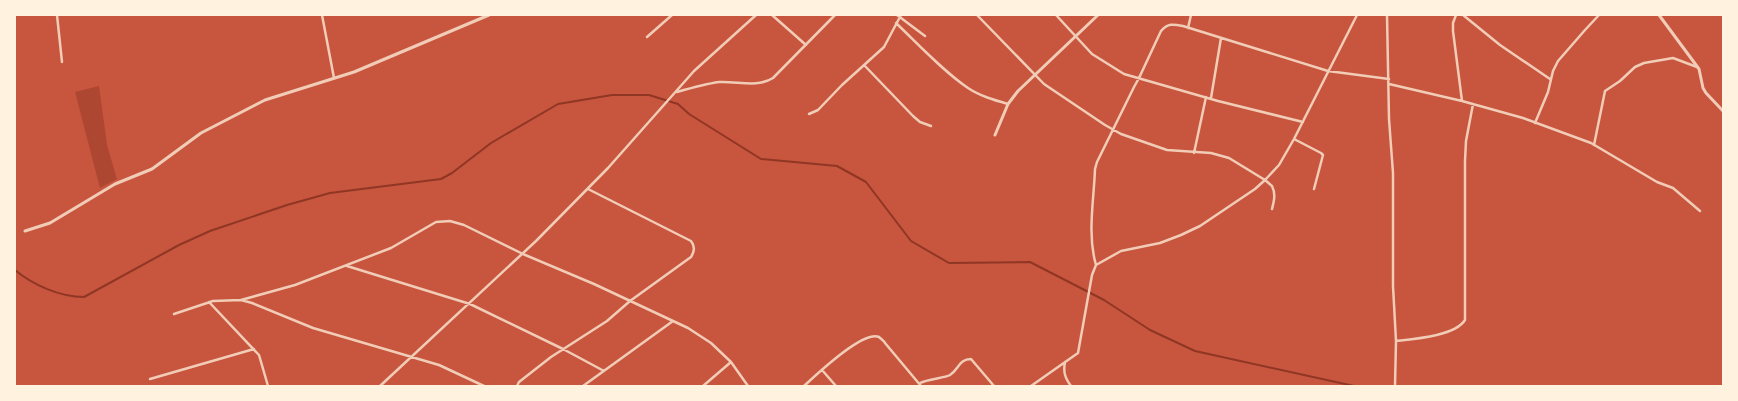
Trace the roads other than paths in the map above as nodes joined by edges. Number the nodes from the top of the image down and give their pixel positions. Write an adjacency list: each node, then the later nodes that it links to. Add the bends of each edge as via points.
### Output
1 (57, 15): 26 (street)
2 (322, 15): 31 (street)
3 (489, 15): 31 (street)
4 (672, 15): 23 (street)
5 (756, 15): 36 (street)
6 (772, 15): 25 (street)
7 (835, 15): 25 (street)
8 (977, 15): 30 (street)
9 (1056, 15): 22 (street)
10 (1098, 15): 22 (street)
11 (1191, 15): 20 (street)
12 (1357, 15): 29 (street)
13 (1387, 15): 33 (street)
14 (1456, 15): 39 (street, via 1453,31)
15 (1463, 15): 34 (street)
16 (1599, 15): 34 (street, via 1566,50)
17 (1659, 15): 28 (street)
18 (899, 16): 19 (street); 21 (street)
19 (896, 23): 27 (street, via 884,47); 40 (street, via 969,88)
20 (1188, 28): 24 (street); 32 (street, via 1172,24 1166,26)
21 (925, 36)
22 (1076, 36): 30 (street); 32 (street, via 1105,63)
23 (647, 37)
24 (1222, 38): 29 (street); 38 (street)
25 (806, 45): 36 (street, via 766,83 721,82)
26 (62, 62)
27 (864, 65): 43 (street, via 818,110); 46 (street, via 913,116)
28 (1697, 67): 42 (street, via 1703,88); 50 (street, via 1665,58 1635,67 1605,91)
29 (1328, 71): 33 (street); 44 (street)
30 (1034, 75): 40 (street); 47 (street)
31 (334, 78): 57 (street, via 274,96 251,107 201,133 152,169 115,184 50,223)
32 (1139, 78): 37 (street); 47 (street)
33 (1389, 79): 35 (street)
34 (1550, 79): 45 (street)
35 (1389, 84): 39 (street); 67 (street)
36 (675, 92): 53 (street)
37 (1206, 97): 38 (street); 51 (street)
38 (1210, 98): 44 (street)
39 (1462, 101): 41 (street)
40 (1008, 104): 48 (street)
41 (1473, 104): 45 (street); 67 (street, via 1465,161 1465,320 1462,326 1447,332)
42 (1723, 111)
43 (809, 114)
44 (1303, 122): 49 (street)
45 (1535, 122): 50 (street)
46 (931, 126)
47 (1113, 130): 51 (street, via 1167,150); 60 (street, via 1096,169 1092,233)
48 (995, 134)
49 (1294, 139): 52 (street, via 1279,165); 54 (street, via 1322,153)
50 (1594, 145): 56 (street, via 1673,188)
51 (1194, 152): 52 (street, via 1229,158)
52 (1265, 180): 55 (street, via 1275,191); 60 (street, via 1188,232 1160,243 1120,251)
53 (588, 189): 58 (street); 62 (street, via 693,243 691,256)
54 (1314, 189)
55 (1272, 209)
56 (1700, 211)
57 (25, 231)
58 (522, 254): 59 (street, via 450,221 436,222 391,248); 62 (street); 64 (street)
59 (346, 265): 61 (street, via 295,285); 64 (street)
60 (1096, 265): 72 (street, via 1078,353)
61 (241, 300): 63 (street); 70 (street, via 313,328)
62 (630, 301): 66 (street); 68 (street, via 607,321)
63 (209, 302): 65 (street); 69 (street)
64 (470, 304): 68 (street); 70 (street)
65 (174, 314)
66 (673, 321): 71 (street, via 703,337); 74 (street)
67 (1396, 341): 76 (street)
68 (564, 348): 74 (street); 81 (street)
69 (254, 349): 75 (street); 78 (street, via 261,358)
70 (411, 357): 79 (street); 80 (street, via 439,365)
71 (731, 362): 83 (street); 84 (street)
72 (1065, 362): 88 (street); 89 (street, via 1064,376)
73 (822, 370): 77 (street, via 850,347 874,336 885,343); 85 (street); 86 (street)
74 (604, 371): 82 (street)
75 (150, 379)
76 (1395, 384)
77 (920, 385): 87 (street, via 948,376 964,360 971,358)
78 (268, 386)
79 (380, 386)
80 (484, 386)
81 (517, 386)
82 (583, 386)
83 (703, 386)
84 (748, 386)
85 (804, 386)
86 (836, 386)
87 (994, 386)
88 (1030, 386)
89 (1071, 386)

